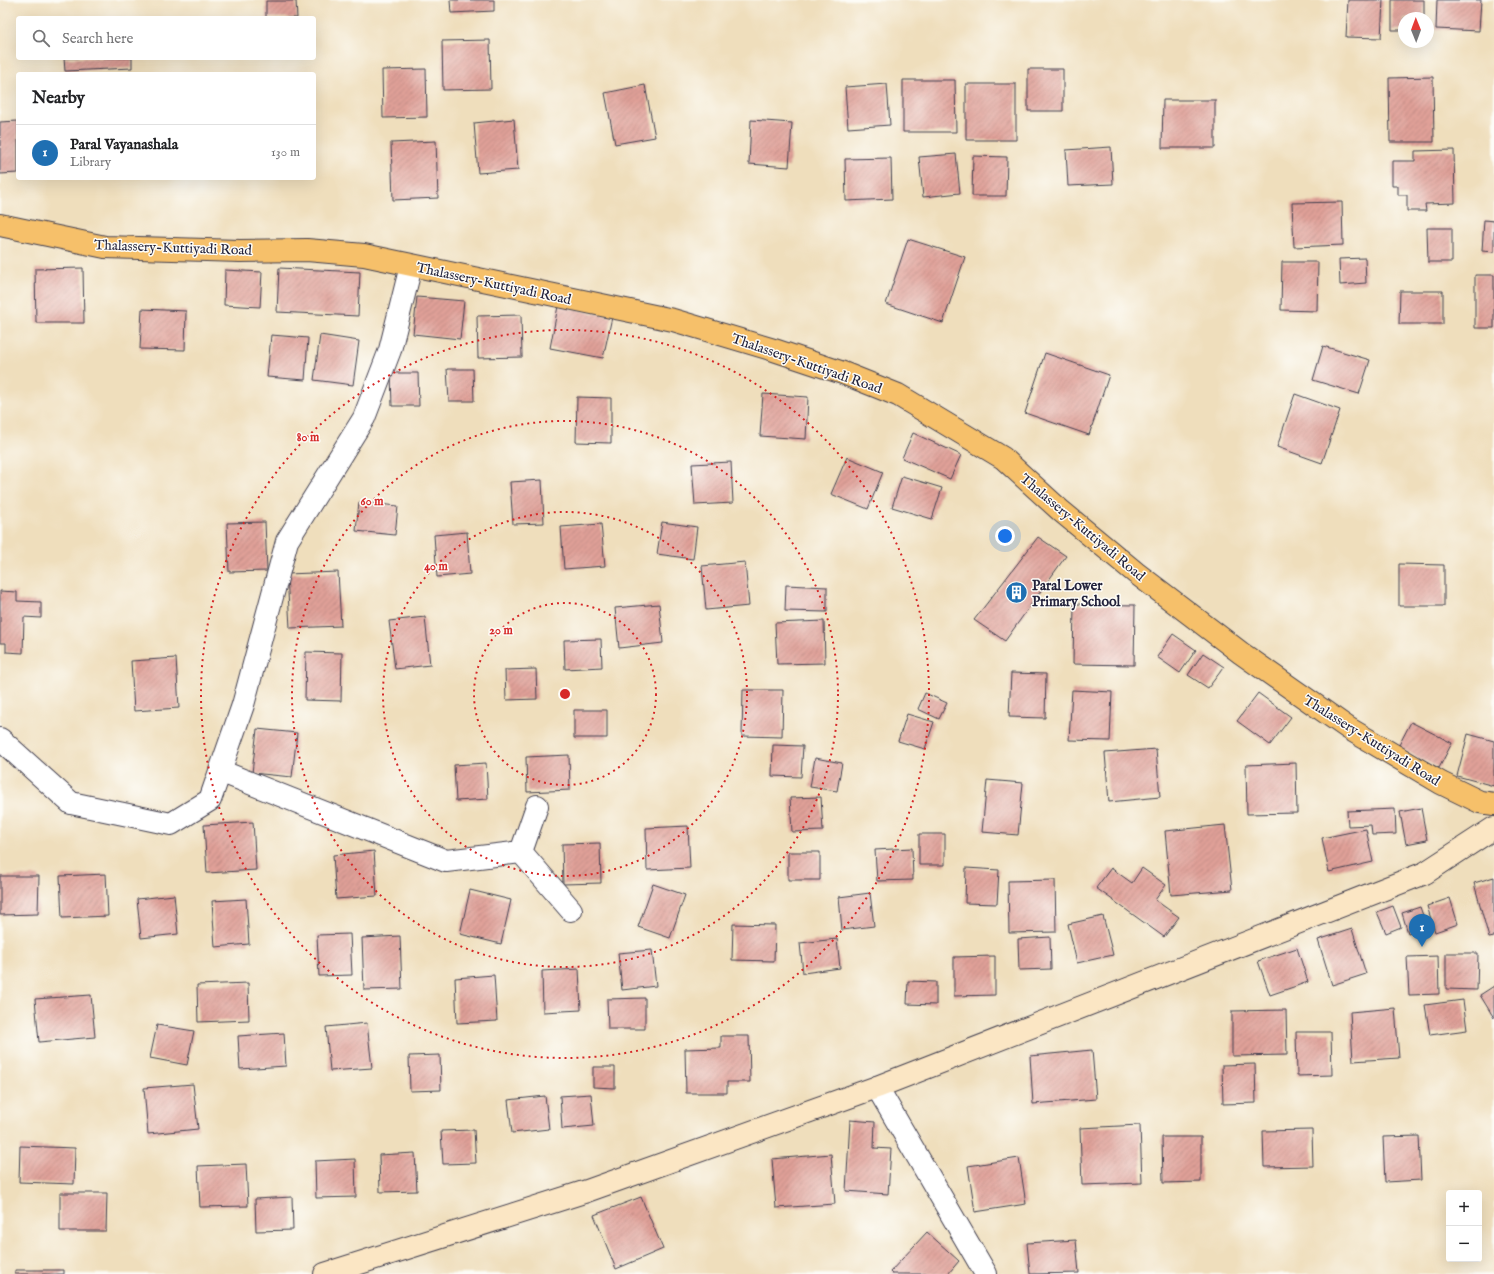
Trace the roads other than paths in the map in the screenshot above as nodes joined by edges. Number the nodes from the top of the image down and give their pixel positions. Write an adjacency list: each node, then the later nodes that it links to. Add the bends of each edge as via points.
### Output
1 (0, 225): 2 (main road, Thalassery-Kuttiyadi Road, via 105,247 307,250 364,255)
2 (411, 266): 4 (street, via 390,350 364,418 287,541 243,705); 5 (main road, Thalassery-Kuttiyadi Road, via 672,320 802,359 898,395 1003,458 1061,511 1136,573 1241,653 1348,728 1441,783 1480,802)
3 (0, 739): 4 (street, via 71,803 171,824 210,800)
4 (220, 771): 8 (street, via 446,861)
5 (1494, 804)
6 (537, 806): 8 (street)
7 (1494, 828): 10 (main road, via 1425,873)
8 (521, 852): 9 (street)
9 (571, 910)
10 (877, 1087): 11 (main road, via 587,1192); 12 (street)
11 (325, 1274)
12 (986, 1274)

